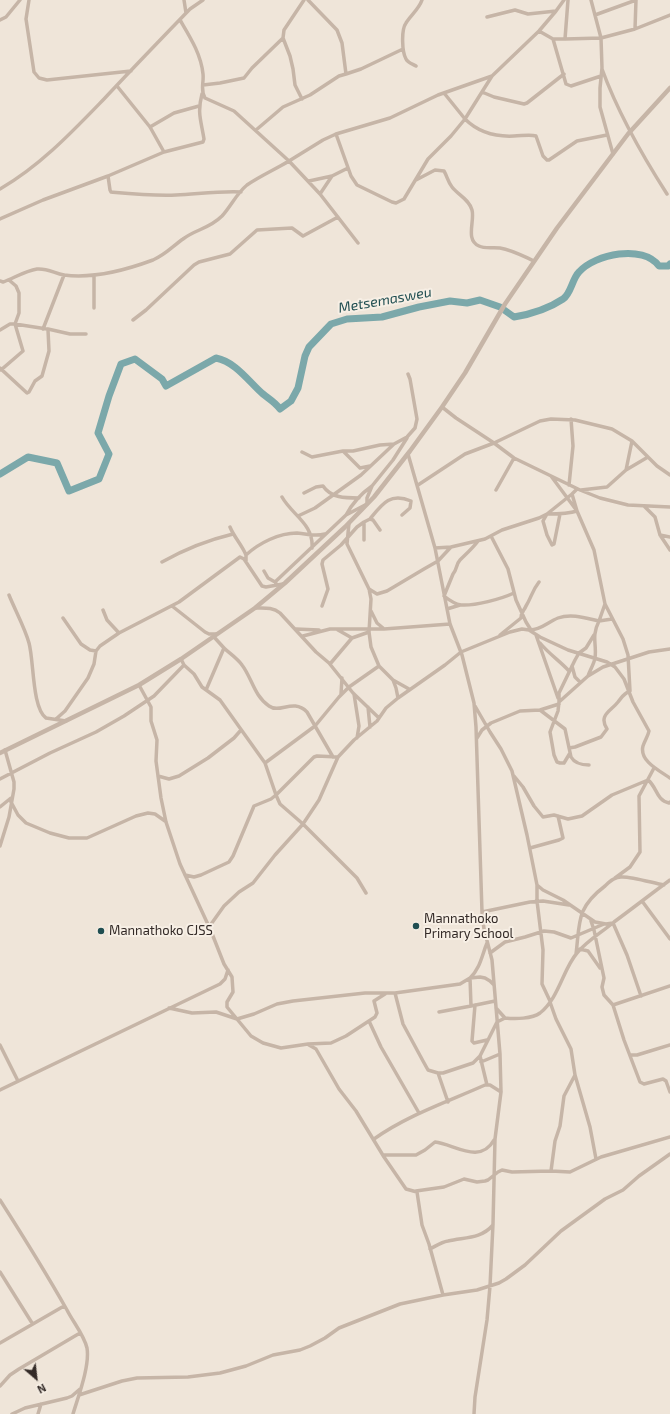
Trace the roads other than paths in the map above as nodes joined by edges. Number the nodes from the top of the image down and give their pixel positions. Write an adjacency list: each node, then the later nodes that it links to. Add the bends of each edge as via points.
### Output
1 (20, 0): 17 (street)
2 (29, 0): 28 (street, via 26,19 34,72 39,78 47,80)
3 (184, 0): 13 (street)
4 (203, 0): 13 (street)
5 (304, 0): 21 (street, via 284,30)
6 (308, 0): 29 (street, via 337,30 342,43)
7 (422, 0): 25 (street, via 405,26)
8 (564, 0): 12 (street)
9 (568, 0): 24 (street)
10 (591, 0): 14 (street)
11 (636, 0): 14 (street); 19 (street)
12 (556, 11): 16 (street, via 528,14 515,10); 20 (street)
13 (186, 13): 18 (street)
14 (595, 15): 22 (street)
15 (670, 15): 19 (street)
16 (487, 17)
17 (0, 20)
18 (180, 20): 28 (street); 33 (street, via 198,52)
19 (635, 29): 22 (street)
20 (539, 31): 23 (street); 31 (street)
21 (283, 38): 33 (street, via 244,78); 40 (street, via 294,69 295,85)
22 (601, 38): 24 (street); 27 (street)
23 (553, 39): 24 (street); 30 (street)
24 (565, 39)
25 (402, 48): 26 (street, via 407,61); 29 (street)
26 (416, 66)
27 (602, 68): 32 (street); 45 (street, via 614,99)
28 (132, 71): 34 (street)
29 (346, 74): 40 (street)
30 (564, 74): 32 (street, via 566,84 571,86); 36 (street, via 524,104)
31 (492, 76): 36 (street); 37 (street)
32 (601, 76): 47 (street, via 600,107)
33 (203, 84): 38 (street)
34 (117, 86): 43 (street); 56 (street, via 50,153)
35 (669, 89): 39 (street); 45 (street)
36 (482, 92): 42 (street)
37 (444, 93): 42 (street); 46 (street, via 390,118)
38 (202, 94): 41 (street); 44 (street, via 205,98 234,111)
39 (670, 95)
40 (302, 99): 44 (street, via 283,107)
41 (199, 106): 43 (street, via 174,113); 48 (street, via 203,142)
42 (465, 119): 47 (street, via 475,128 494,135 536,136 547,160 577,141); 55 (street, via 428,158)
43 (150, 127): 48 (street)
44 (256, 130): 50 (street)
45 (631, 131): 49 (street); 59 (street)
46 (336, 134): 50 (street); 51 (street)
47 (607, 135): 49 (street)
48 (164, 152): 52 (street)
49 (613, 154): 63 (street)
50 (290, 161): 54 (street); 57 (street, via 255,180)
51 (348, 168): 53 (street); 55 (street, via 357,185 396,203 404,199)
52 (108, 176): 57 (street, via 112,192 159,195); 61 (street)
53 (332, 176): 54 (street); 58 (street)
54 (309, 180): 58 (street)
55 (416, 180): 63 (street, via 435,170 444,171 452,188 472,209 471,236 475,244 483,248 505,249)
56 (0, 189)
57 (241, 192): 65 (street, via 215,222 184,238 165,254 125,269)
58 (320, 194): 60 (street)
59 (667, 194)
60 (338, 217): 62 (street); 69 (street, via 303,236 292,228 257,230 230,254 194,265)
61 (0, 219)
62 (358, 243)
63 (534, 261): 77 (street)
64 (64, 275): 65 (street); 66 (street, via 36,269); 71 (street)
65 (94, 275): 68 (street)
66 (9, 280): 67 (street); 70 (street, via 19,293)
67 (1, 283)
68 (94, 308)
69 (133, 320)
70 (15, 324): 71 (street); 72 (street); 75 (street, via 22,350)
71 (42, 328): 73 (street)
72 (0, 330)
73 (48, 330): 74 (street); 75 (street, via 49,351 42,376 35,380 29,392 26,393)
74 (86, 334)
75 (1, 370)
76 (408, 374): 79 (street, via 417,419 415,428)
77 (442, 407): 81 (street); 85 (street)
78 (571, 419): 80 (street, via 608,427); 81 (street, via 540,421); 92 (street, via 573,446)
79 (407, 437): 82 (street); 93 (street)
80 (632, 441): 86 (street); 89 (street)
81 (494, 443): 87 (street); 94 (street, via 465,454)
82 (394, 444): 83 (street); 88 (street)
83 (343, 451): 84 (street, via 312,457); 88 (street, via 360,468)
84 (302, 452)
85 (408, 454): 94 (street); 103 (street)
86 (648, 457): 89 (street); 90 (street)
87 (514, 458): 91 (street); 95 (street)
88 (371, 466): 99 (street)
89 (626, 470): 96 (street, via 607,487)
90 (670, 475)
91 (551, 476): 92 (street); 102 (street)
92 (569, 485): 96 (street)
93 (372, 486): 101 (street); 103 (street)
94 (418, 486): 128 (street)
95 (496, 490)
96 (578, 490): 98 (street); 104 (street, via 616,502)
97 (304, 493): 99 (street, via 323,486)
98 (572, 494): 102 (street); 106 (street)
99 (332, 495): 101 (street); 110 (street, via 315,508)
100 (282, 497): 110 (street)
101 (359, 498): 109 (street)
102 (566, 498): 106 (street); 107 (street)
103 (366, 504): 109 (street); 114 (street)
104 (644, 506): 105 (street); 120 (street, via 654,516)
105 (670, 506)
106 (577, 511): 108 (street); 142 (street, via 594,550)
107 (547, 514): 108 (street); 108 (street, via 543,521 552,544); 121 (street)
108 (560, 514)
109 (346, 515): 117 (street)
110 (298, 516): 119 (street, via 306,524)
111 (402, 516): 112 (street, via 410,508 411,501 403,498 390,499 381,504)
112 (370, 519): 113 (street); 116 (street)
113 (364, 522): 123 (street); 124 (street)
114 (349, 523): 123 (street); 137 (street)
115 (230, 527): 118 (street)
116 (380, 530)
117 (328, 533): 119 (street); 127 (street)
118 (233, 534): 130 (street); 133 (street, via 211,540)
119 (311, 535): 127 (street); 130 (street, via 296,533 280,536 255,547)
120 (660, 535): 122 (street); 129 (street)
121 (491, 536): 125 (street); 139 (street, via 508,569)
122 (670, 537)
123 (347, 540): 138 (street); 145 (street, via 323,560 328,588)
124 (364, 540)
125 (479, 541): 126 (street); 141 (street, via 455,567)
126 (452, 547): 128 (street); 132 (street)
127 (312, 548): 136 (street)
128 (435, 548): 132 (street)
129 (670, 550)
130 (246, 555): 131 (street)
131 (246, 561): 136 (street, via 262,586); 144 (street, via 240,557)
132 (438, 561): 138 (street, via 387,591 377,594); 141 (street)
133 (162, 562)
134 (264, 572): 136 (street)
135 (539, 582): 150 (street)
136 (276, 583): 137 (street)
137 (285, 583): 146 (street)
138 (369, 589): 147 (street)
139 (514, 593): 143 (street, via 491,601); 150 (street)
140 (9, 595): 201 (street, via 30,644 33,675 41,711 46,718)
141 (444, 596): 143 (street); 149 (street)
142 (605, 604): 152 (street); 153 (street)
143 (460, 605): 149 (street)
144 (172, 606): 161 (street); 164 (street, via 205,632)
145 (322, 606)
146 (255, 608): 157 (street, via 276,610); 164 (street)
147 (370, 609): 156 (street, via 377,623); 160 (street)
148 (103, 610): 161 (street, via 107,620)
149 (447, 610): 154 (street)
150 (521, 612): 158 (street); 166 (street, via 521,618)
151 (63, 618): 171 (street, via 81,644)
152 (612, 619): 153 (street); 175 (street, via 623,639)
153 (599, 621): 158 (street, via 568,616); 163 (street)
154 (450, 624): 156 (street); 172 (street)
155 (336, 629): 159 (street); 160 (street); 167 (street)
156 (384, 629): 160 (street)
157 (296, 630): 159 (street); 165 (street)
158 (530, 630): 162 (street); 166 (street, via 518,630)
159 (321, 631): 165 (street)
160 (369, 631): 167 (street); 180 (street, via 371,647)
161 (119, 633): 171 (street)
162 (536, 635): 168 (street); 173 (street)
163 (594, 635): 173 (street, via 586,648); 174 (street)
164 (216, 636): 169 (street); 176 (street)
165 (303, 636): 177 (street)
166 (497, 637): 172 (street)
167 (352, 638): 177 (street)
168 (538, 641): 182 (street); 197 (street)
169 (224, 648): 190 (street); 204 (street, via 242,664 254,689 269,706 303,708)
170 (670, 649): 175 (street)
171 (96, 651): 201 (street, via 88,678 65,711)
172 (461, 652): 189 (street); 196 (street)
173 (579, 653): 174 (street); 181 (street)
174 (595, 658): 178 (street); 183 (street)
175 (629, 658): 178 (street); 191 (street)
176 (181, 659): 179 (street); 187 (street)
177 (330, 664): 184 (street)
178 (610, 664): 183 (street); 191 (street, via 620,672)
179 (184, 665): 190 (street); 195 (street)
180 (379, 666): 185 (street); 188 (street)
181 (572, 666): 182 (street); 186 (street, via 575,677)
182 (569, 671): 197 (street, via 559,693)
183 (588, 676): 186 (street)
184 (342, 678): 188 (street); 193 (street)
185 (392, 680): 189 (street); 194 (street)
186 (580, 682): 197 (street)
187 (139, 685): 195 (street); 202 (street)
188 (349, 687): 192 (street); 193 (street)
189 (410, 689): 194 (street)
190 (206, 690): 207 (street, via 220,700)
191 (630, 691): 210 (street, via 626,692 605,715 607,729 601,737); 217 (street, via 633,702 649,731 643,750 646,760)
192 (353, 693): 198 (street); 208 (street, via 359,726)
193 (342, 694): 204 (street)
194 (398, 698): 200 (street)
195 (147, 700): 218 (street, via 96,732); 220 (street, via 151,707 151,721 156,737)
196 (474, 703): 205 (street); 209 (street)
197 (559, 703): 199 (street); 203 (street)
198 (368, 707): 200 (street); 206 (street)
199 (540, 710): 203 (street); 205 (street, via 520,711)
200 (379, 718): 206 (street)
201 (56, 719): 202 (street)
202 (66, 720): 211 (street)
203 (554, 720): 210 (street, via 565,729); 213 (street, via 550,732 556,759 564,763)
204 (315, 726): 214 (street); 215 (street)
205 (486, 726): 209 (street); 219 (street, via 501,748)
206 (370, 727): 208 (street)
207 (241, 730): 215 (street); 220 (street, via 208,758 178,776 169,779)
208 (357, 738): 214 (street)
209 (477, 739): 242 (street)
210 (569, 748): 213 (street)
211 (5, 750): 212 (street); 218 (street)
212 (0, 753)
213 (570, 753): 216 (street, via 574,761)
214 (336, 757): 224 (street, via 314,757); 230 (street, via 319,800)
215 (265, 763): 224 (street)
216 (589, 765)
217 (654, 768): 221 (street); 223 (street)
218 (12, 773): 222 (street); 225 (street, via 14,789)
219 (512, 774): 228 (street, via 541,815); 232 (street)
220 (158, 776): 229 (street)
221 (670, 778)
222 (0, 779)
223 (648, 780): 226 (street, via 663,802); 228 (street, via 612,795 582,816 568,819); 234 (street, via 639,796 640,852 630,867)
224 (276, 795): 230 (street, via 280,804); 233 (street, via 252,809 234,856 229,862 196,877)
225 (11, 800): 227 (street); 229 (street, via 18,815 26,823 69,838 87,838 148,813 156,814); 231 (street, via 9,817)
226 (670, 802)
227 (0, 807)
228 (558, 816): 232 (street, via 563,838)
229 (166, 822): 233 (street)
230 (303, 824): 238 (street, via 356,878); 247 (street, via 253,883 224,906)
231 (0, 846)
232 (530, 848): 236 (street)
233 (185, 875): 247 (street)
234 (612, 880): 237 (street, via 626,877); 243 (street, via 594,894)
235 (670, 880): 237 (street)
236 (537, 885): 239 (street); 241 (street)
237 (664, 885): 240 (street)
238 (366, 892)
239 (537, 901): 241 (street); 242 (street); 249 (street)
240 (642, 901): 245 (street); 252 (street)
241 (570, 906): 243 (street)
242 (482, 912): 253 (street)
243 (582, 912): 244 (street); 251 (street)
244 (591, 920): 246 (street); 248 (street)
245 (613, 923): 246 (street); 250 (street); 264 (street)
246 (606, 924): 248 (street)
247 (209, 927): 257 (street)
248 (594, 928): 250 (street); 251 (street)
249 (541, 932): 251 (street, via 548,930 571,938); 255 (street, via 505,942); 266 (street, via 542,984)
250 (595, 935): 254 (street); 258 (street)
251 (577, 936): 256 (street)
252 (670, 939)
253 (488, 943): 255 (street); 259 (street, via 479,968)
254 (580, 949): 256 (street); 258 (street, via 588,952)
255 (490, 952): 260 (street)
256 (576, 954): 266 (street)
257 (228, 970): 270 (street, via 220,984); 273 (street, via 234,989 227,1005)
258 (602, 970): 268 (street, via 604,995)
259 (470, 978): 260 (street, via 485,978); 262 (street, via 460,984); 267 (street)
260 (495, 986): 265 (street)
261 (670, 986): 264 (street)
262 (395, 992): 263 (street); 286 (street, via 403,1024 430,1071)
263 (385, 994): 273 (street, via 365,993 293,1001 277,1004); 274 (street, via 374,1001 377,1013)
264 (641, 996): 268 (street)
265 (495, 1001): 267 (street); 269 (street)
266 (550, 1002): 272 (street, via 533,1016); 287 (street, via 571,1049)
267 (473, 1005): 271 (street); 276 (street, via 472,1041 474,1044)
268 (613, 1005): 281 (street)
269 (495, 1006): 272 (street); 275 (street)
270 (170, 1008): 273 (street, via 192,1013 216,1012); 289 (street)
271 (439, 1012)
272 (505, 1018): 275 (street)
273 (238, 1019): 277 (street, via 251,1036 267,1044 281,1048)
274 (369, 1021): 277 (street, via 331,1043); 296 (street, via 384,1054)
275 (497, 1022): 276 (street); 280 (street)
276 (487, 1040): 282 (street)
277 (308, 1044): 298 (street, via 316,1049 339,1089)
278 (0, 1045): 283 (street)
279 (670, 1045): 281 (street)
280 (500, 1054): 285 (street); 293 (street)
281 (630, 1055): 290 (street, via 642,1084 661,1079)
282 (480, 1056): 285 (street); 286 (street, via 473,1063)
283 (6, 1058): 284 (street); 289 (street)
284 (0, 1060)
285 (481, 1062): 291 (street)
286 (438, 1073): 295 (street)
287 (575, 1075): 302 (street); 305 (street, via 564,1096)
288 (670, 1079): 290 (street)
289 (18, 1081): 292 (street)
290 (666, 1081): 294 (street)
291 (488, 1085): 293 (street); 295 (street)
292 (0, 1090)
293 (501, 1092): 299 (street)
294 (670, 1092)
295 (448, 1102): 296 (street)
296 (419, 1113): 298 (street)
297 (670, 1137): 302 (street)
298 (374, 1139): 301 (street)
299 (494, 1139): 301 (street, via 488,1148 469,1152 435,1142 416,1155); 303 (street)
300 (670, 1154): 313 (street, via 623,1190 605,1199 557,1234 506,1279)
301 (383, 1155): 307 (street, via 407,1190)
302 (596, 1159): 305 (street, via 570,1172)
303 (494, 1163): 304 (street); 306 (street)
304 (502, 1170): 305 (street); 306 (street)
305 (551, 1171)
306 (494, 1175): 307 (street, via 485,1181 464,1179 444,1187); 309 (street)
307 (416, 1191): 310 (street, via 422,1225)
308 (0, 1200): 315 (street)
309 (493, 1224): 310 (street, via 482,1234 447,1241); 313 (street)
310 (430, 1249): 314 (street)
311 (0, 1272): 312 (street)
312 (2, 1279): 316 (street)
313 (490, 1286): 314 (street); 326 (street)
314 (443, 1295): 321 (street, via 400,1304 339,1328 300,1350 273,1355 220,1373 188,1377 137,1378)
315 (64, 1306): 316 (street); 317 (street)
316 (32, 1324): 318 (street)
317 (80, 1333): 319 (street, via 18,1369); 320 (street, via 87,1350)
318 (0, 1343)
319 (0, 1386)
320 (81, 1389): 321 (street); 322 (street, via 67,1398)
321 (79, 1395): 325 (street)
322 (41, 1404): 323 (street); 324 (street)
323 (12, 1414)
324 (38, 1414)
325 (73, 1414)
326 (474, 1414)

